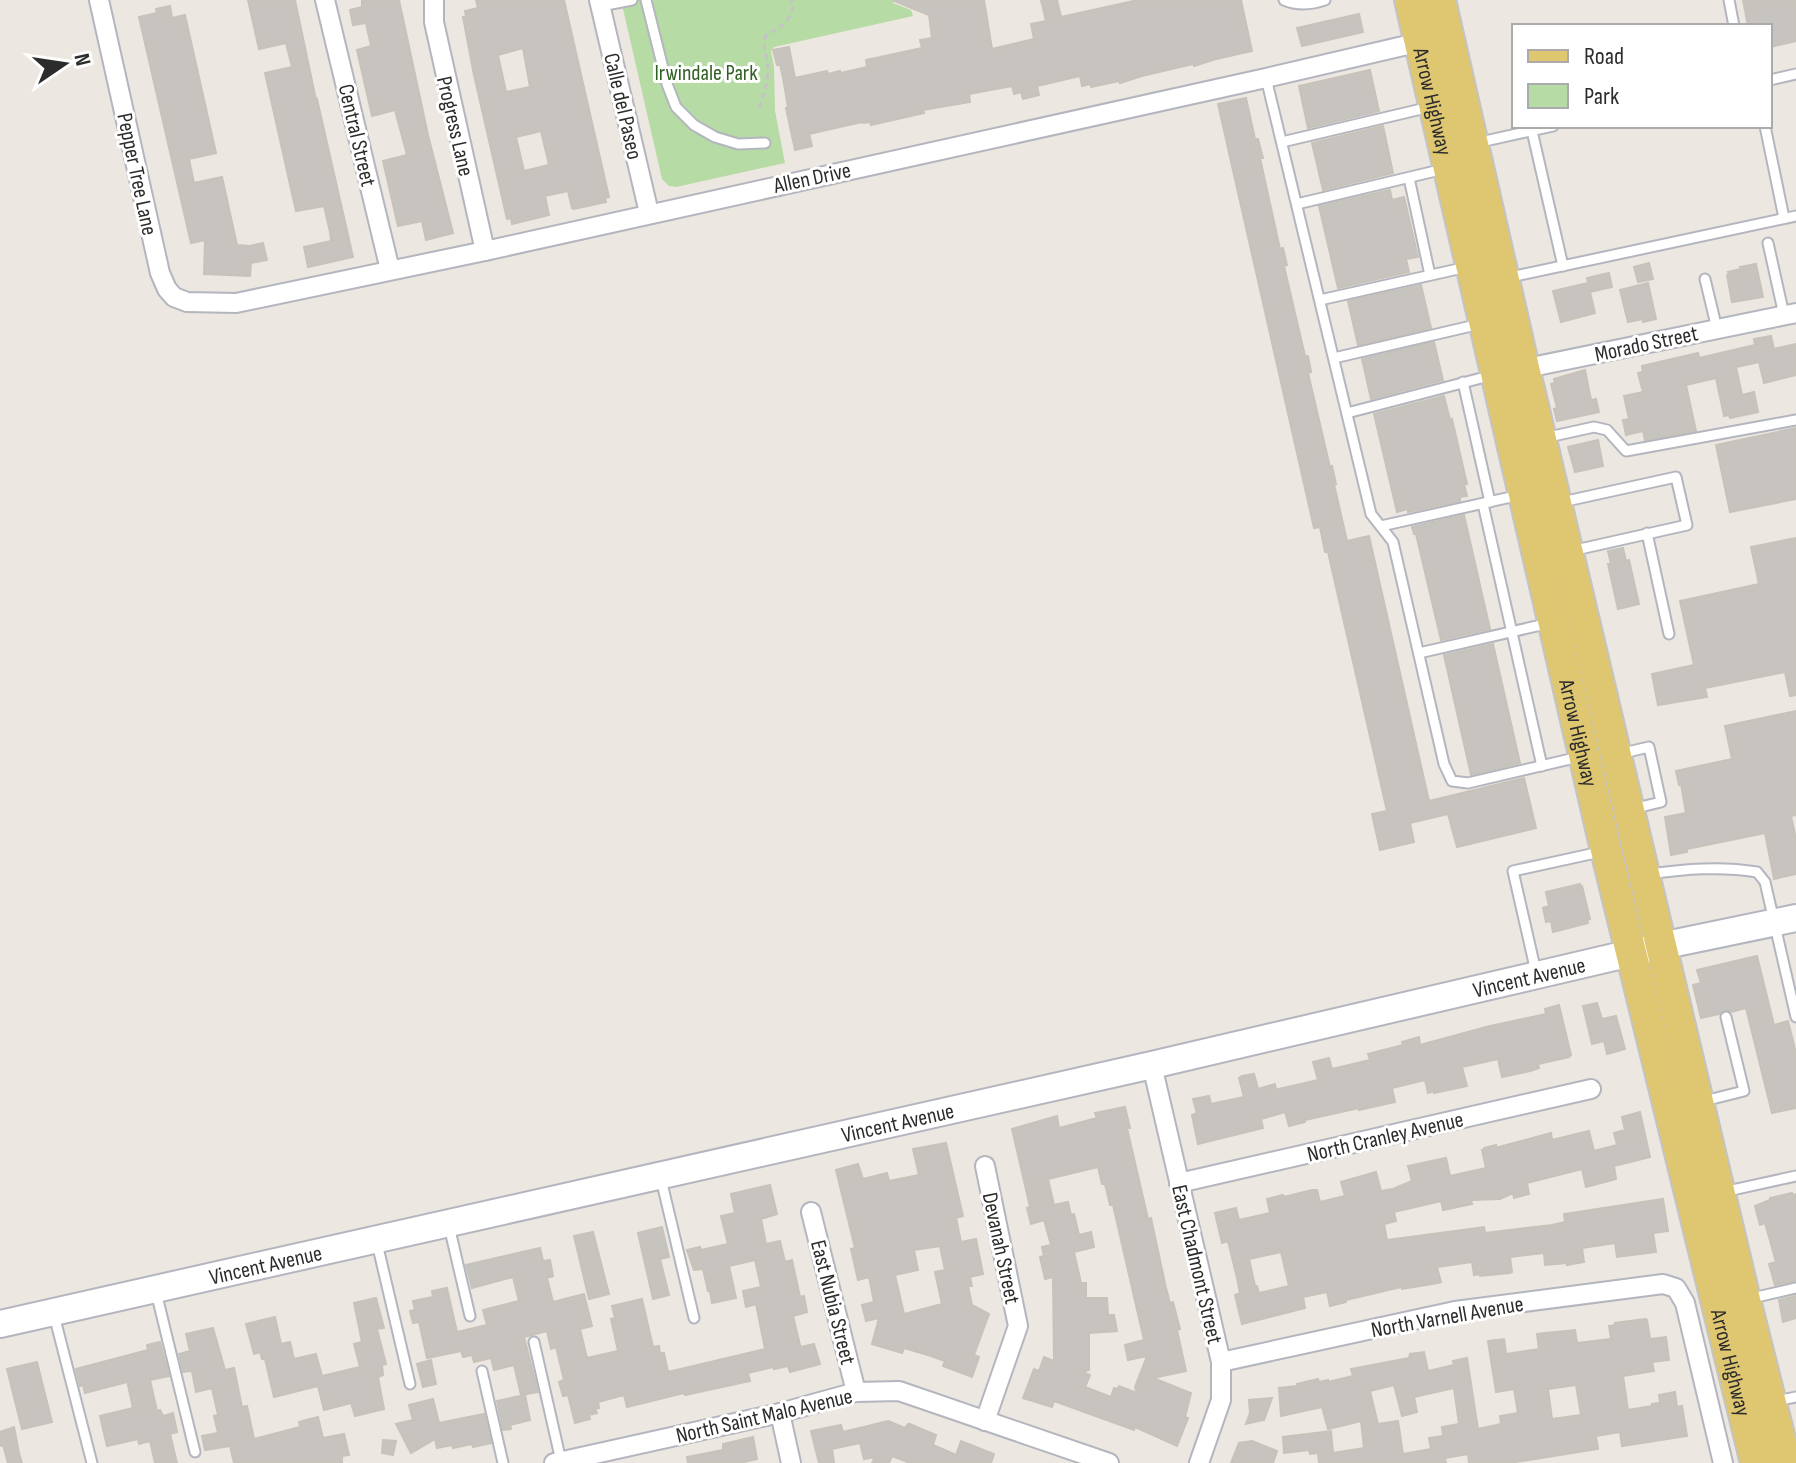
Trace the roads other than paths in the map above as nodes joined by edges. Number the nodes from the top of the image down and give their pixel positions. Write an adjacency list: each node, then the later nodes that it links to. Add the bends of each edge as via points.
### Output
1 (99, 0): 38 (street, Pepper Tree Lane, via 160,273)
2 (325, 0): 34 (street, Central Street)
3 (434, 0): 31 (street, Progress Lane, via 434,22)
4 (632, 0): 11 (lane)
5 (646, 0): 22 (lane, via 676,107 715,137 738,144)
6 (1284, 0): 7 (lane)
7 (1325, 0)
8 (1410, 0): 13 (main road, Arrow Highway)
9 (1440, 0): 13 (main road, Arrow Highway)
10 (1729, 0): 12 (lane)
11 (600, 3): 27 (street, Calle del Paseo)
12 (1734, 24)
13 (1434, 39): 15 (street, Allen Drive); 17 (main road, Arrow Highway); 23 (main road, Arrow Highway)
14 (1796, 74): 16 (lane)
15 (1266, 78): 21 (lane); 27 (street, Allen Drive)
16 (1772, 80)
17 (1434, 107): 21 (lane); 24 (main road, Arrow Highway)
18 (1545, 128): 20 (lane)
19 (1765, 128): 29 (lane)
20 (1532, 131): 23 (lane); 33 (lane)
21 (1282, 142): 26 (lane)
22 (765, 143)
23 (1473, 143): 36 (main road, Arrow Highway)
24 (1448, 168): 25 (lane); 32 (main road, Arrow Highway)
25 (1409, 178): 26 (lane); 35 (lane)
26 (1297, 204): 39 (lane)
27 (649, 213): 31 (street, Allen Drive)
28 (1796, 216): 29 (lane)
29 (1784, 218): 33 (lane)
30 (1768, 243): 40 (lane)
31 (485, 251): 34 (street, Allen Drive)
32 (1470, 266): 35 (lane); 41 (main road, Arrow Highway)
33 (1563, 266): 36 (lane)
34 (390, 270): 38 (street, Allen Drive, via 236,303)
35 (1430, 275): 39 (lane)
36 (1503, 279): 44 (main road, Arrow Highway)
37 (1705, 279): 42 (lane)
38 (174, 297)
39 (1320, 300): 43 (lane)
40 (1790, 314): 42 (street, Morado Street)
41 (1484, 324): 43 (lane); 44 (main road, Arrow Highway)
42 (1717, 329): 44 (street, Morado Street)
43 (1334, 358): 46 (lane)
44 (1510, 371): 45 (lane); 48 (main road, Arrow Highway); 49 (main road, Arrow Highway)
45 (1463, 382): 46 (lane); 50 (lane)
46 (1347, 413): 52 (lane, via 1371,514)
47 (1796, 420): 48 (lane, via 1626,451 1607,430 1594,427)
48 (1540, 439): 51 (main road, Arrow Highway)
49 (1523, 494): 50 (lane); 55 (main road, Arrow Highway)
50 (1486, 503): 52 (lane); 56 (lane)
51 (1556, 504): 53 (lane, via 1676,477 1687,525); 54 (main road, Arrow Highway)
52 (1381, 526): 58 (lane, via 1393,542)
53 (1647, 533): 54 (lane); 57 (lane)
54 (1567, 552): 62 (main road, Arrow Highway)
55 (1553, 623): 56 (lane); 59 (main road, Arrow Highway)
56 (1512, 632): 58 (lane); 60 (lane)
57 (1669, 634)
58 (1419, 653): 60 (lane, via 1452,781 1468,783)
59 (1584, 756): 60 (lane); 61 (main road, Arrow Highway)
60 (1542, 766)
61 (1606, 850): 65 (main road, Arrow Highway); 66 (lane, via 1513,871)
62 (1644, 874): 63 (lane, via 1693,868 1757,872); 64 (main road, Arrow Highway)
63 (1785, 921): 64 (street, Vincent Avenue); 68 (lane)
64 (1661, 946): 65 (street, Vincent Avenue); 71 (main road, Arrow Highway)
65 (1630, 953): 66 (street, Vincent Avenue); 104 (main road, Arrow Highway)
66 (1537, 976): 69 (street, Vincent Avenue)
67 (1726, 1017): 71 (lane, via 1744,1091)
68 (1796, 1017)
69 (1152, 1065): 73 (street, Vincent Avenue); 75 (street, East Chadmont Street)
70 (1591, 1089): 75 (street, North Cranley Avenue)
71 (1698, 1102): 76 (main road, Arrow Highway)
72 (985, 1166): 94 (street, Devanah Street, via 1018,1326)
73 (661, 1175): 78 (street, Vincent Avenue); 85 (lane)
74 (1796, 1176): 76 (lane)
75 (1179, 1183): 88 (street, East Chadmont Street)
76 (1719, 1193): 82 (main road, Arrow Highway)
77 (811, 1212): 91 (street, East Nubia Street)
78 (448, 1223): 79 (street, Vincent Avenue); 84 (lane)
79 (376, 1239): 81 (street, Vincent Avenue); 90 (lane)
80 (1796, 1288): 82 (lane)
81 (155, 1289): 83 (street, Vincent Avenue); 95 (lane)
82 (1745, 1300): 92 (main road, Arrow Highway)
83 (54, 1312): 86 (street, Vincent Avenue); 98 (lane)
84 (470, 1316)
85 (694, 1318)
86 (0, 1324)
87 (534, 1342): 97 (lane)
88 (1221, 1362): 102 (street, East Chadmont Street, via 1221,1400); 103 (street, North Varnell Avenue, via 1455,1311 1663,1284 1676,1288 1685,1303)
89 (482, 1371): 99 (lane)
90 (410, 1384)
91 (856, 1392): 93 (street, North Saint Malo Avenue); 94 (street, North Saint Malo Avenue, via 899,1391)
92 (1783, 1400): 105 (main road, Arrow Highway)
93 (780, 1413): 96 (street, North Saint Malo Avenue); 100 (street)
94 (985, 1421): 101 (street, North Saint Malo Avenue)
95 (195, 1452)
96 (601, 1458): 97 (street, North Saint Malo Avenue)
97 (558, 1462)
98 (92, 1463)
99 (503, 1463)
100 (791, 1463)
101 (1109, 1463)
102 (1199, 1463)
103 (1723, 1463)
104 (1756, 1463)
105 (1786, 1463)

